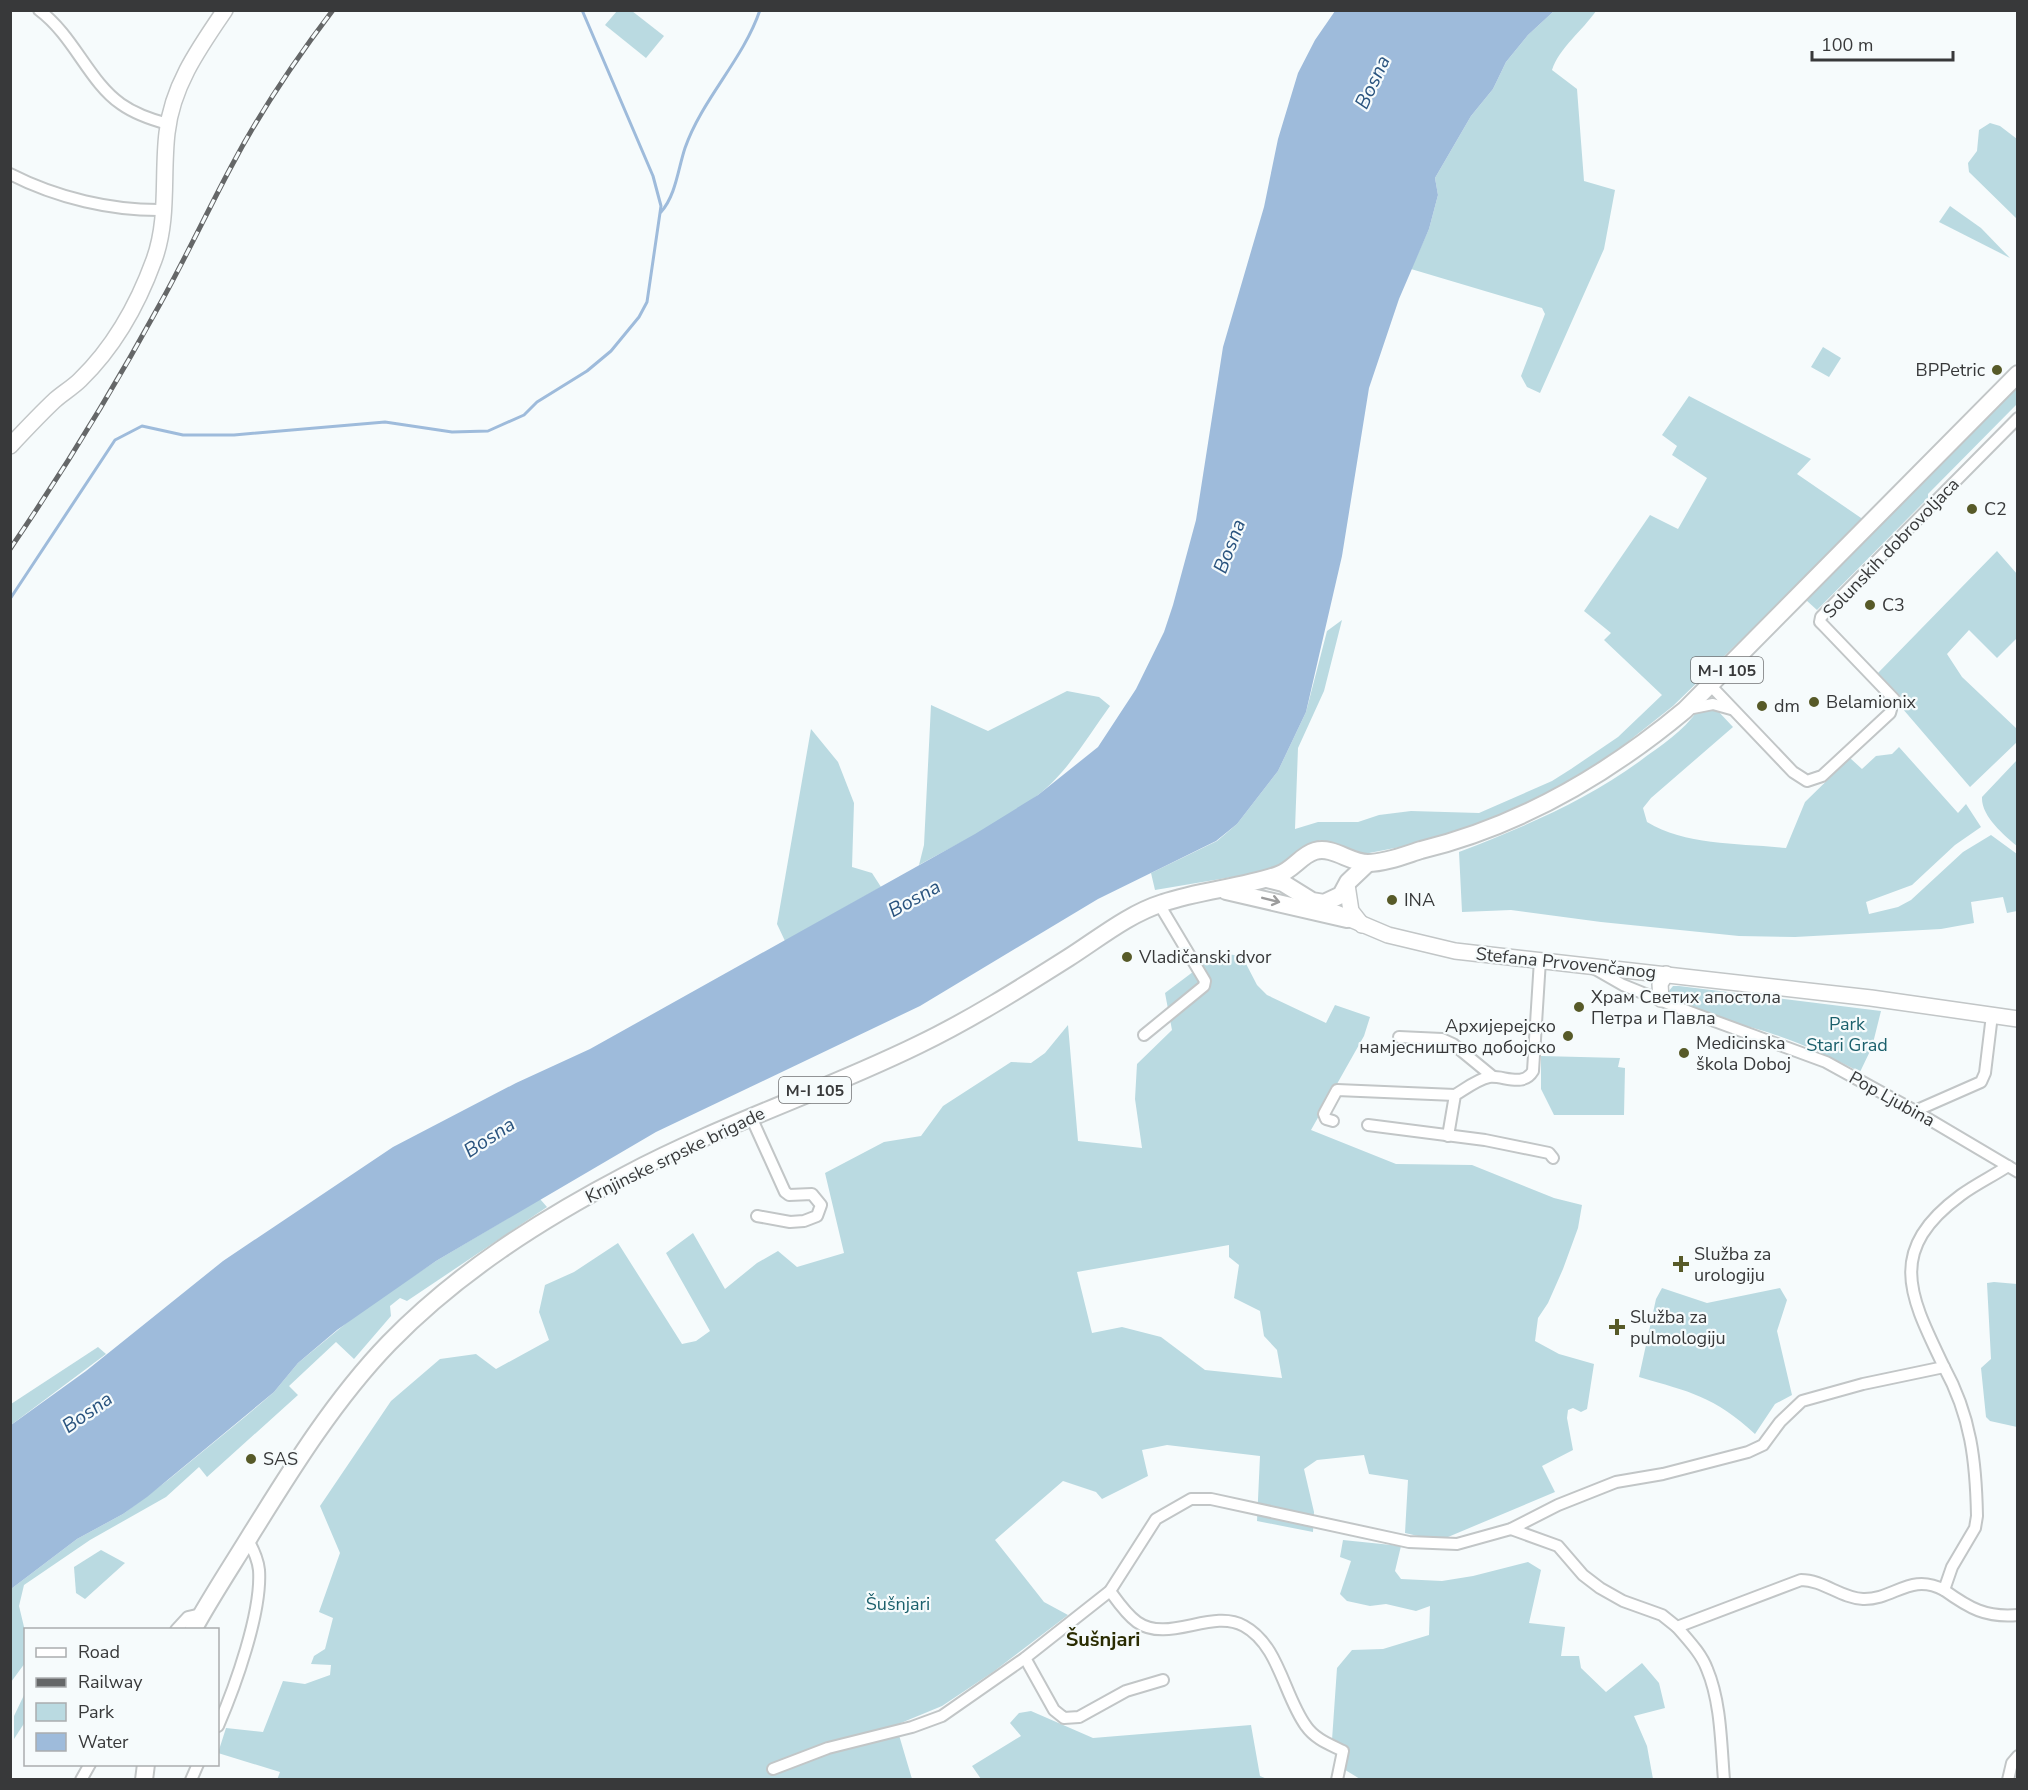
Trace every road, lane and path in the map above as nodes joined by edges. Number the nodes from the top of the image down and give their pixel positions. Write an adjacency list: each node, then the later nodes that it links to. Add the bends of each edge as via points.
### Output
1 (39, 10): 3 (street, via 62,29 113,97)
2 (225, 10): 3 (street, via 179,85)
3 (168, 124): 5 (street)
4 (10, 174): 5 (street, via 52,193 109,206)
5 (164, 210): 8 (street, via 154,259 125,322 80,381 56,399)
6 (2018, 374): 9 (main road, M-I 105)
7 (2018, 418): 11 (street, Solunskih dobrovoljaca, via 1820,619 1894,699 1890,713 1822,776 1807,780 1793,772)
8 (10, 446)
9 (1710, 686): 10 (main road, M-I 105); 11 (street, Solunskih dobrovoljaca)
10 (1685, 710): 11 (street, via 1713,704); 13 (main road, M-I 105, via 1608,768 1523,815 1458,840)
11 (1732, 710)
12 (1336, 854): 13 (main road, M-I 105); 14 (main road, M-I 105, via 1315,851); 16 (main road, via 1346,866)
13 (1368, 863): 16 (main road, M-I 105)
14 (1299, 864): 15 (main road, M-I 105); 18 (main road, via 1296,876)
15 (1266, 879): 17 (main road, Krnjinske srpske brigade / M-I 105); 18 (main road, M-I 105)
16 (1347, 883): 19 (main road, M-I 105, via 1336,899); 22 (street, via 1351,911)
17 (1213, 889): 20 (main road, Krnjinske srpske brigade / M-I 105); 21 (main road, one-way to 21)
18 (1302, 893): 19 (main road, M-I 105)
19 (1318, 903): 21 (street, Stefana Prvovenčanog)
20 (1159, 904): 30 (street, via 1205,981 1204,986); 35 (main road, Krnjinske srpske brigade / M-I 105, via 923,1043)
21 (1347, 919): 22 (street, Stefana Prvovenčanog)
22 (1367, 928): 23 (street, Stefana Prvovenčanog, via 1455,951)
23 (1540, 960): 24 (street, Stefana Prvovenčanog); 32 (street, via 1533,1071 1527,1078 1505,1081)
24 (1590, 965): 25 (street, Stefana Prvovenčanog); 27 (street, Pop Ljubina, via 1623,985)
25 (1639, 971): 26 (street, Stefana Prvovenčanog); 27 (street, via 1645,985)
26 (1666, 974): 27 (street, via 1660,984); 28 (street, Stefana Prvovenčanog)
27 (1661, 999): 34 (street, Pop Ljubina, via 1826,1062)
28 (1992, 1015): 29 (street, Stefana Prvovenčanog); 34 (street, via 1981,1082)
29 (2018, 1019)
30 (1144, 1035)
31 (1399, 1037): 32 (street, via 1453,1044)
32 (1492, 1076): 33 (street)
33 (1455, 1095): 36 (street, via 1337,1090 1324,1114); 38 (street)
34 (1915, 1111): 40 (street, Pop Ljubina)
35 (751, 1117): 41 (street, via 785,1192 812,1194 821,1205 817,1216 804,1221); 44 (main road, Krnjinske srpske brigade / M-I 105, via 628,1173 552,1216 500,1249 434,1300 388,1344 351,1388)
36 (1332, 1121)
37 (1368, 1125): 38 (street)
38 (1448, 1136): 39 (street, via 1505,1143 1549,1153)
39 (1553, 1158)
40 (2013, 1169): 42 (street, via 1946,1207 1915,1248 1910,1263 1916,1297)
41 (758, 1216)
42 (1944, 1367): 43 (street, via 1863,1383 1802,1401 1763,1445 1663,1474 1616,1482); 45 (street, via 1969,1426 1977,1516 1975,1528 1952,1567)
43 (1511, 1529): 46 (street, via 1457,1544 1409,1542 1211,1499 1191,1499 1156,1519); 49 (street, via 1558,1546 1600,1588 1662,1615)
44 (248, 1540): 47 (main road, Krnjinske srpske brigade / M-I 105); 54 (street, via 259,1570 256,1597 236,1676)
45 (1944, 1590): 48 (street, via 1995,1617); 49 (street, via 1921,1583 1863,1599 1814,1580 1801,1580)
46 (1110, 1591): 52 (street); 59 (street, via 1130,1616 1150,1628 1222,1621 1235,1622 1254,1634 1276,1666 1306,1726 1320,1740 1343,1751)
47 (201, 1614): 50 (street, via 188,1617); 51 (main road, Krnjinske srpske brigade / M-I 105)
48 (2018, 1615)
49 (1677, 1627): 60 (street, via 1708,1670 1720,1730)
50 (177, 1628)
51 (194, 1628)
52 (1026, 1658): 53 (street, via 1054,1710 1065,1718 1078,1717 1126,1690); 57 (street, via 942,1716 828,1748)
53 (1163, 1680)
54 (219, 1723)
55 (2018, 1756): 61 (street)
56 (89, 1766): 58 (street)
57 (773, 1769)
58 (81, 1779)
59 (1336, 1779)
60 (1724, 1779)
61 (2008, 1779)

